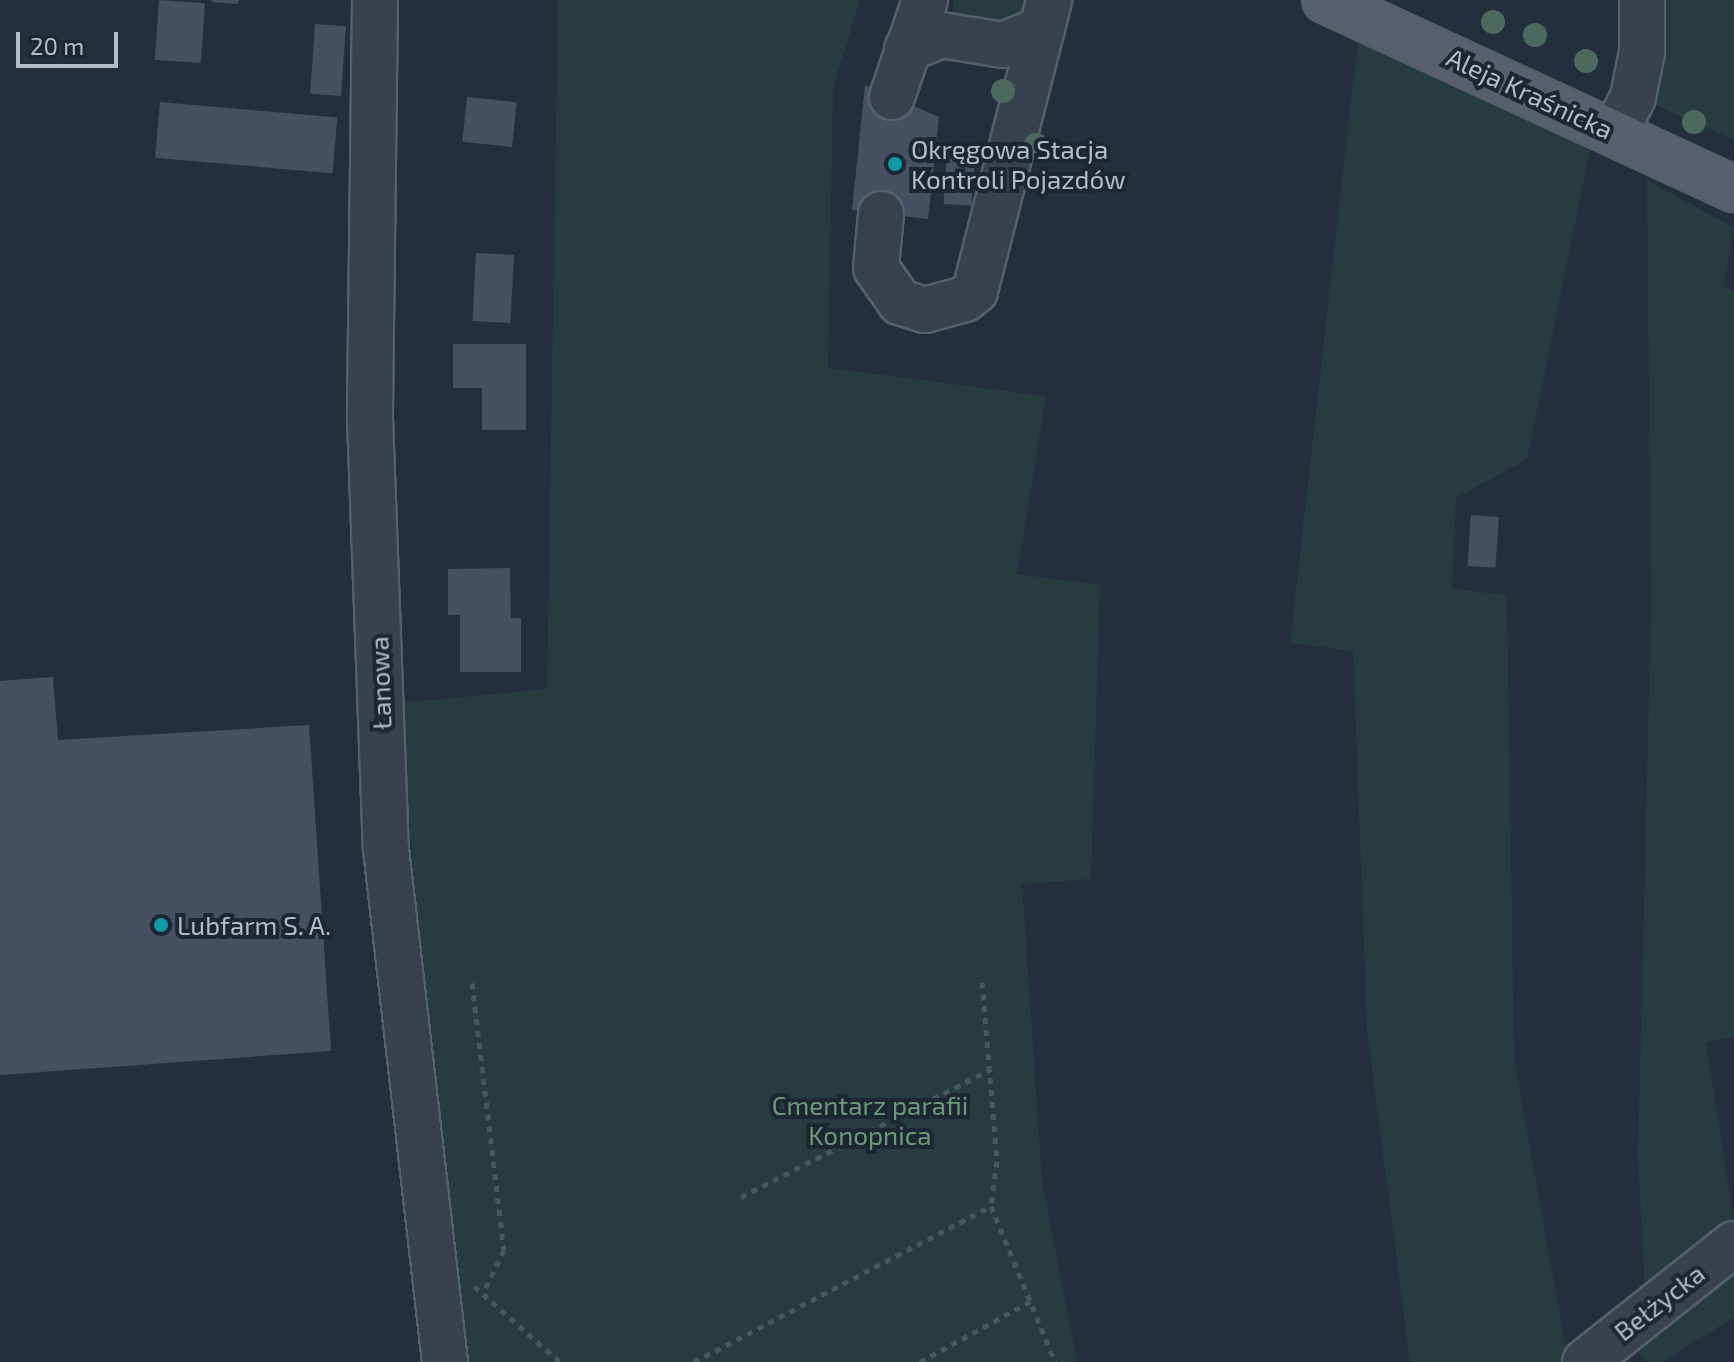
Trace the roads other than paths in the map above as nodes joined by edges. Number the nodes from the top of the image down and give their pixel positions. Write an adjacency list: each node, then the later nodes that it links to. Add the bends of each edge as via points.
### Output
1 (375, 0): 12 (street, Łanowa, via 370,418 386,849)
2 (925, 0): 6 (street)
3 (1642, 0): 8 (street, via 1642,52 1633,97)
4 (1350, 6): 8 (main road, Aleja Kraśnicka)
5 (1046, 14): 6 (street, via 1003,45 941,35); 10 (street, via 975,291 925,310 900,302 876,268)
6 (907, 49): 7 (street)
7 (892, 97)
8 (1615, 133): 9 (main road, Aleja Kraśnicka)
9 (1734, 189)
10 (881, 214)
11 (1734, 1244): 13 (street, Bełżycka)
12 (445, 1362)
13 (1585, 1362)

